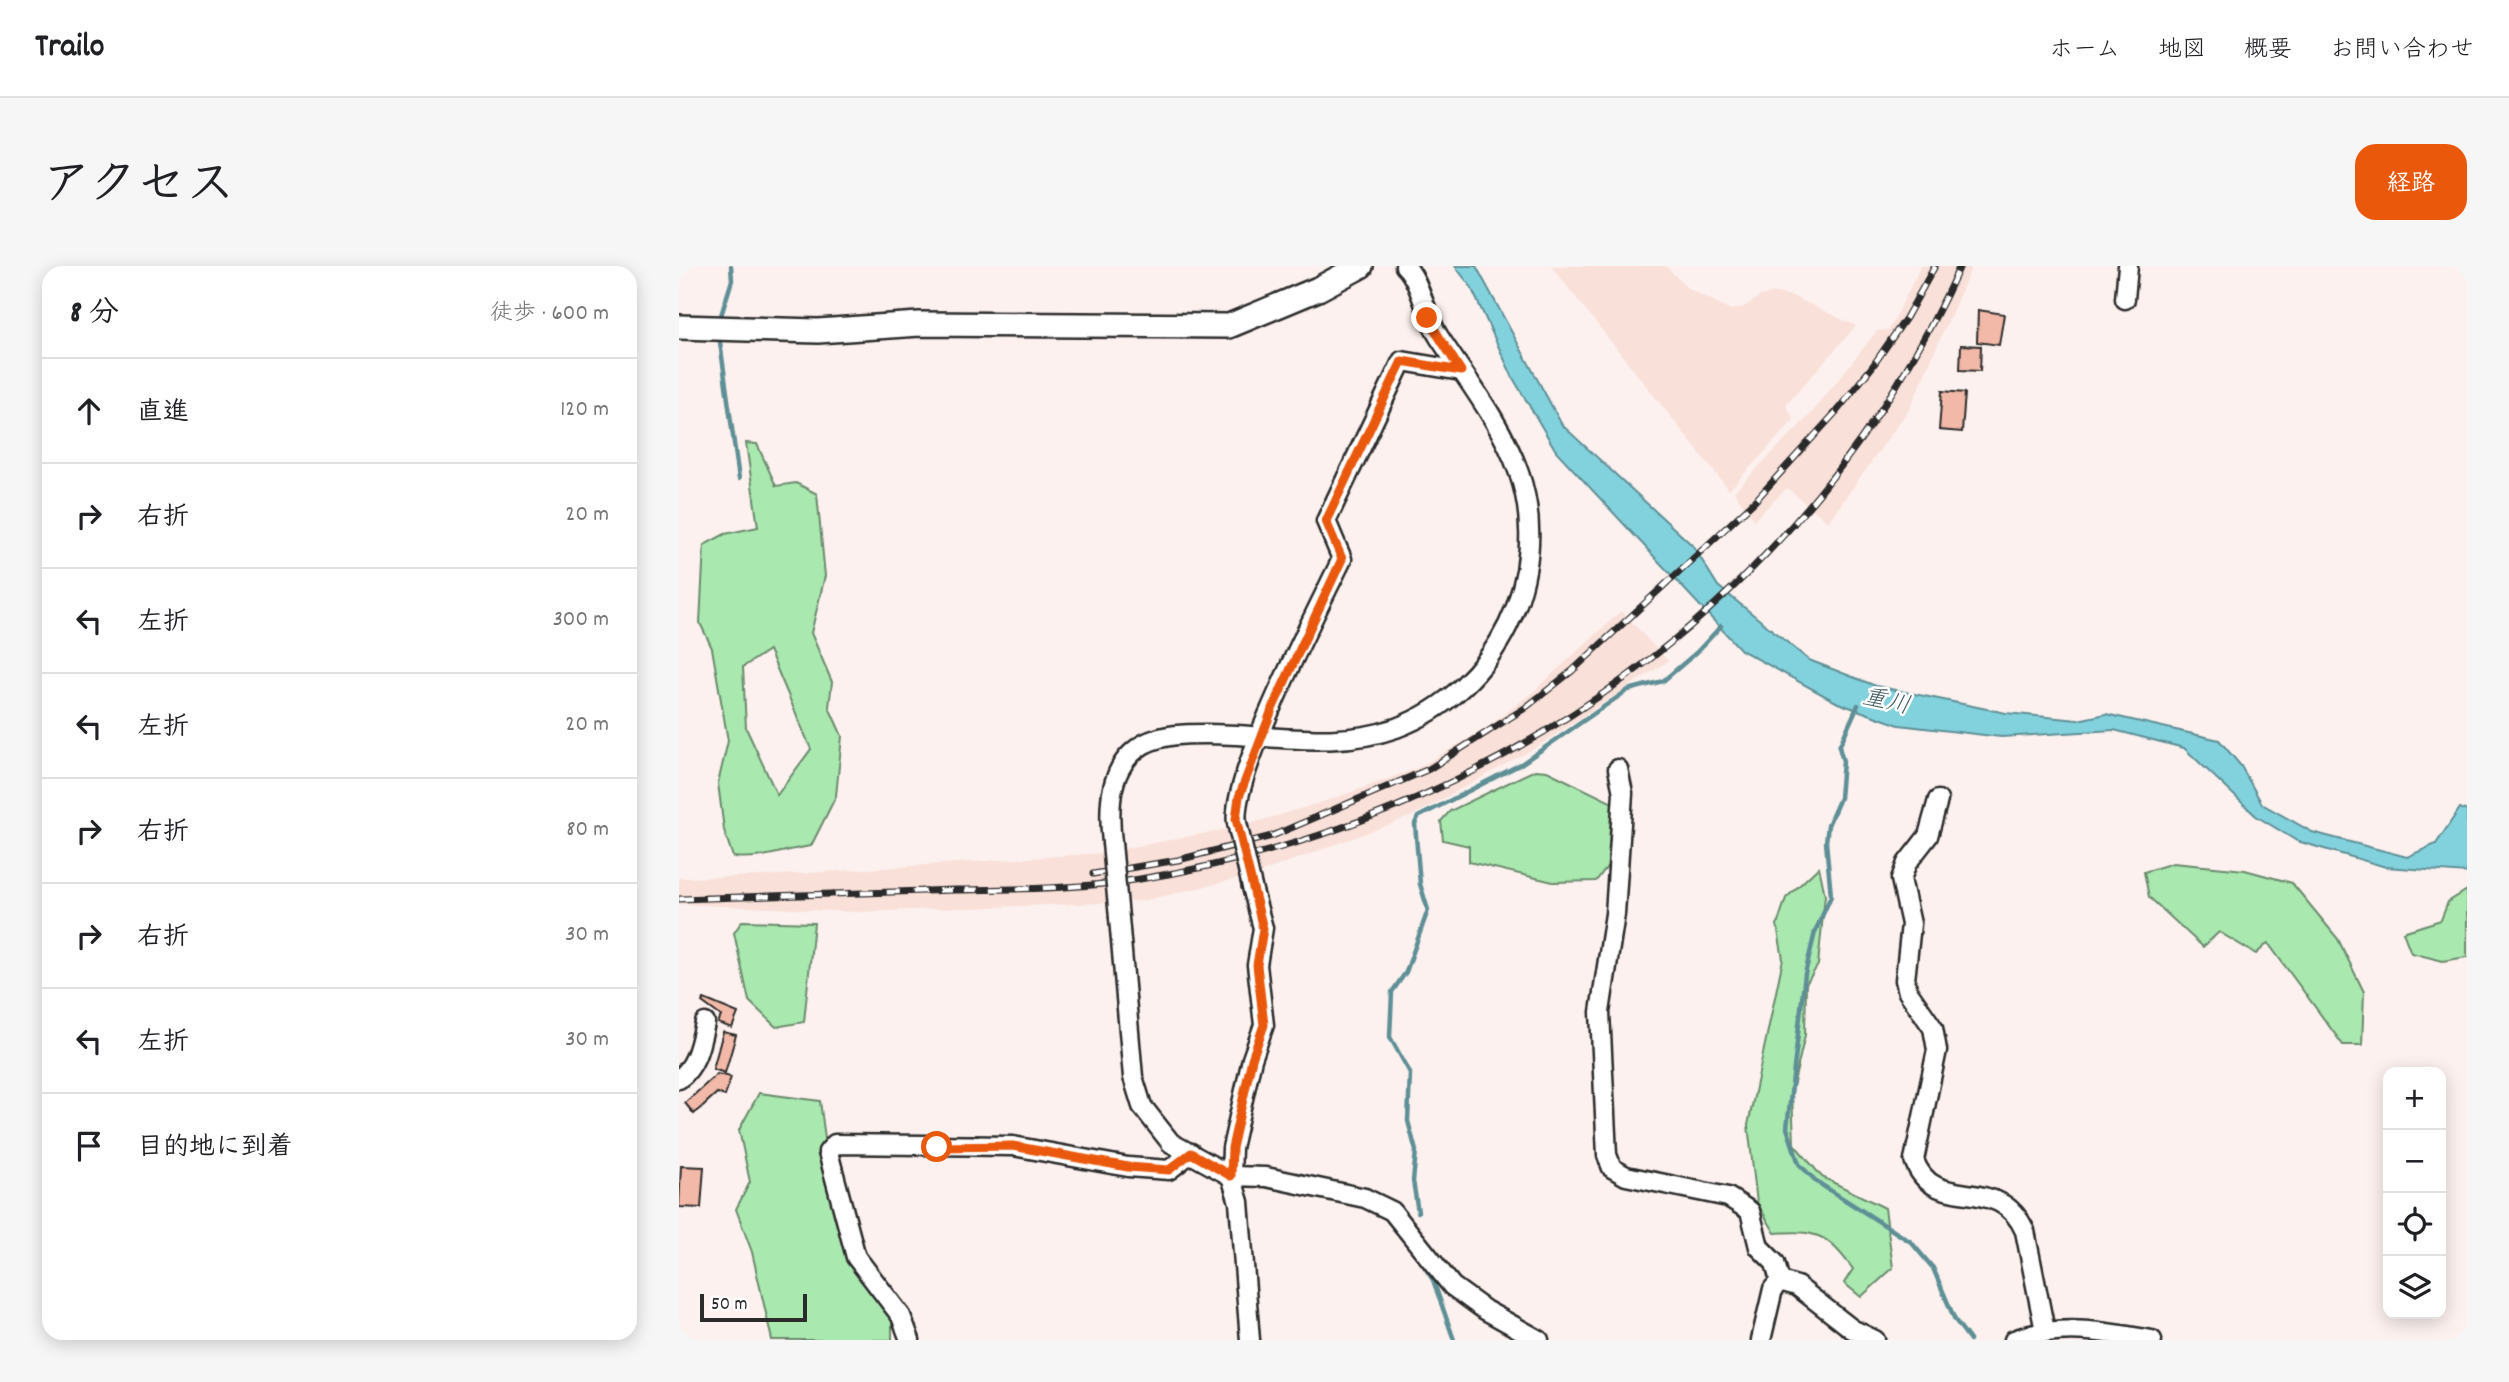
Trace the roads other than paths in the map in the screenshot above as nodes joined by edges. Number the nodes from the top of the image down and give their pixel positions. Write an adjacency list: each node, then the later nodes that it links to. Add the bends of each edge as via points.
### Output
1 (1361, 266): 5 (main road, via 1229,326 919,324 818,331)
2 (1405, 266): 6 (street, via 1416,281 1427,318)
3 (2128, 266): 4 (street)
4 (2125, 299)
5 (679, 327)
6 (1461, 371): 7 (street, via 1402,361 1326,521 1342,559); 7 (street, via 1512,454 1526,500 1525,584 1498,646 1446,702 1396,728 1330,740)
7 (1261, 736): 12 (street, bridge, via 1173,736 1143,745 1117,772 1110,821 1133,1077 1149,1117 1171,1143); 13 (street, bridge, via 1239,797 1237,823 1263,929 1257,965 1264,1025 1232,1148)
8 (1618, 769): 14 (street, via 1623,793 1616,901 1600,1012 1607,1155 1612,1168 1626,1176 1728,1197 1750,1210 1759,1247 1775,1263)
9 (1938, 800): 15 (street, via 1928,836 1907,863 1902,879 1911,924 1907,992 1933,1028 1937,1050 1914,1160 1928,1183 1952,1192 1991,1196 2020,1220)
10 (705, 1023): 11 (street, via 698,1054)
11 (679, 1079)
12 (1191, 1153): 13 (street); 16 (street, via 1169,1170 1013,1146 835,1144 828,1152 856,1257 901,1316)
13 (1231, 1176): 17 (street, via 1239,1202); 18 (street, via 1266,1177 1365,1198 1392,1210 1452,1286)
14 (1780, 1281): 19 (street, via 1773,1289); 20 (street, via 1797,1286 1852,1329)
15 (2045, 1331): 21 (street); 22 (street, via 2099,1331)
16 (911, 1340)
17 (1250, 1340)
18 (1539, 1340)
19 (1761, 1340)
20 (1875, 1340)
21 (2014, 1340)
22 (2152, 1340)

